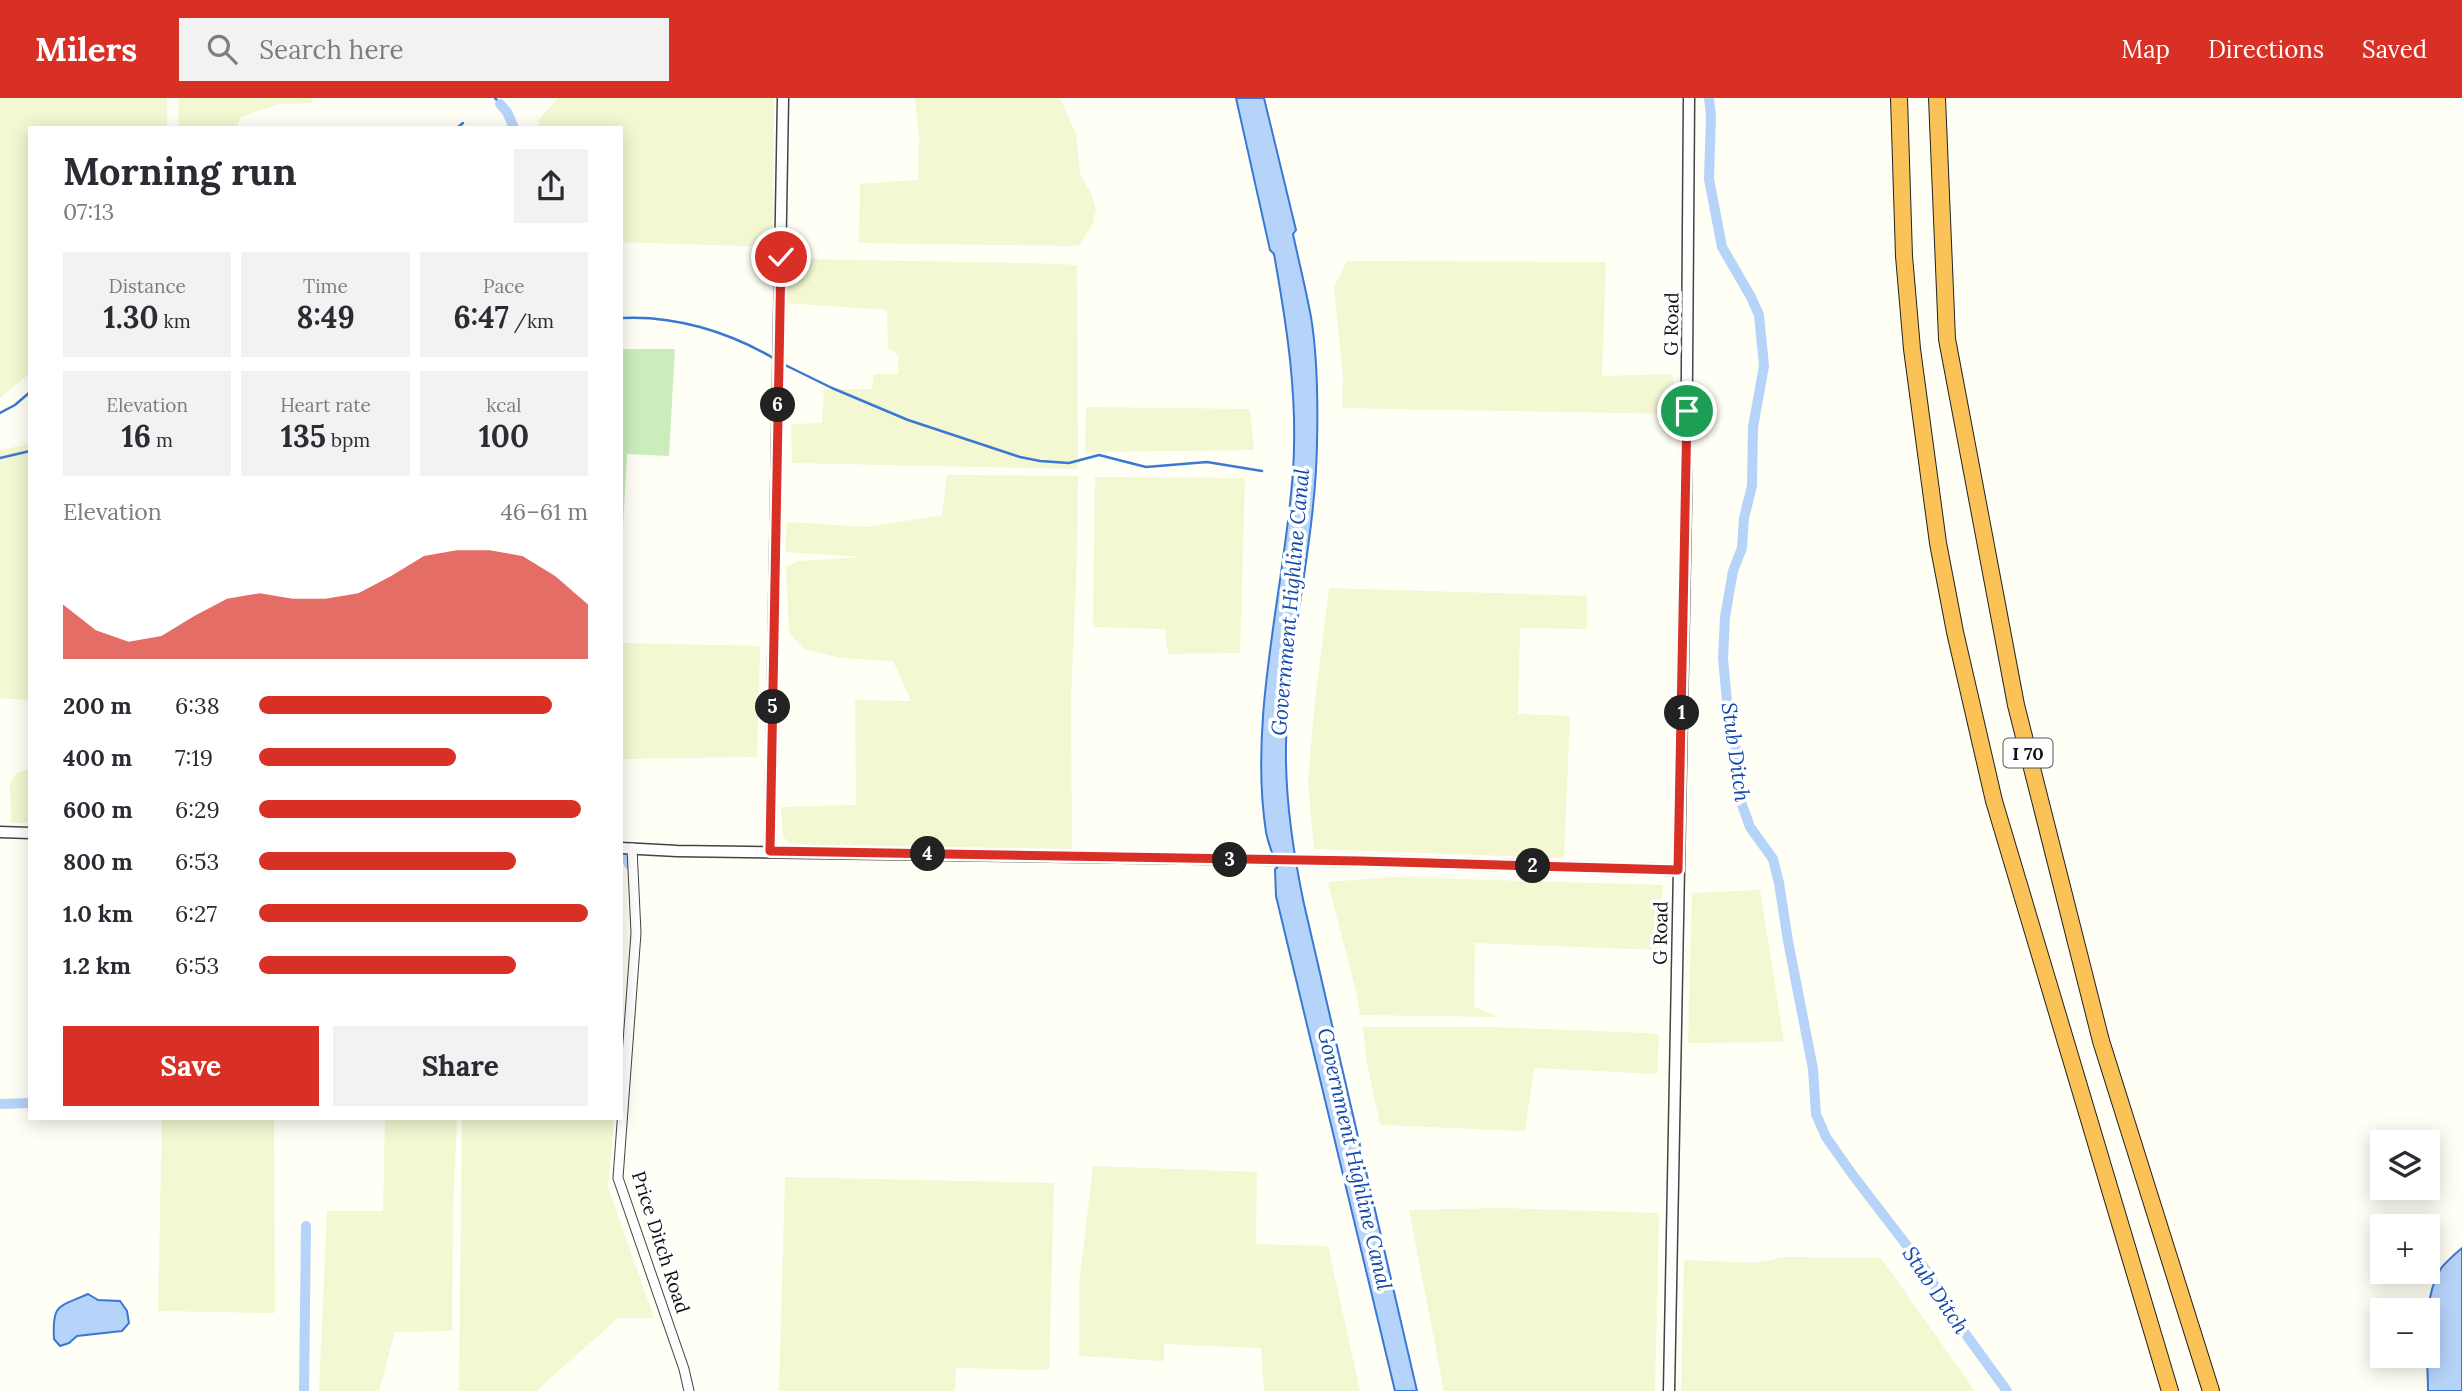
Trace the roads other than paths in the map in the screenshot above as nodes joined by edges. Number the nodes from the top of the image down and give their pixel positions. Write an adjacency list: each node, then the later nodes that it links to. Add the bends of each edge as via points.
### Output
1 (783, 98): 8 (street)
2 (1689, 98): 9 (street, G Road)
3 (1899, 98): 14 (highway, I 70, via 1912,349 1955,632 1994,802)
4 (1937, 98): 15 (highway, I 70, via 1947,339 2016,705 2101,1041)
5 (0, 832): 6 (street)
6 (28, 833)
7 (627, 848): 8 (street); 10 (street, Price Ditch Road, via 636,933)
8 (770, 851): 9 (street)
9 (1678, 870): 13 (street, G Road)
10 (623, 1110)
11 (622, 1120): 12 (street, Price Ditch Road, via 618,1178)
12 (690, 1391)
13 (1669, 1391)
14 (2170, 1391)
15 (2211, 1391)

